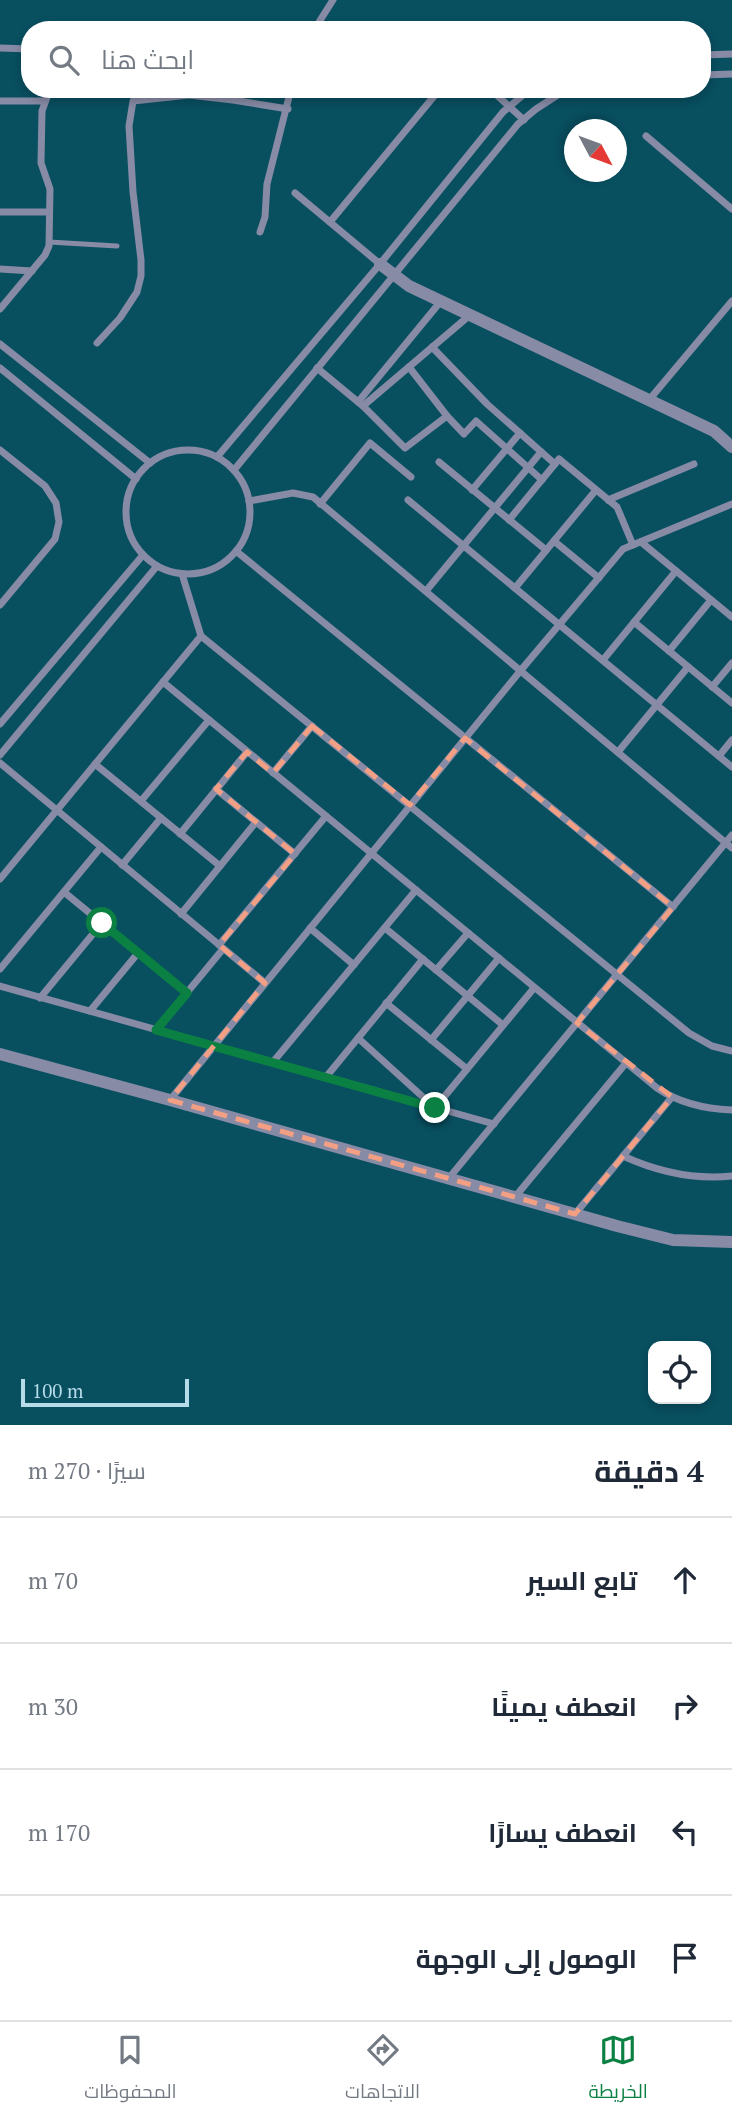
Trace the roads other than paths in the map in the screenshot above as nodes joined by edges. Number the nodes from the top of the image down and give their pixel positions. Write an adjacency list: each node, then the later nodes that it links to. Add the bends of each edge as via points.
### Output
1 (333, 0): 2 (street)
2 (319, 21)
3 (0, 48): 4 (street)
4 (21, 49)
5 (732, 54): 6 (street)
6 (711, 55)
7 (732, 74): 8 (street)
8 (711, 75)
9 (46, 98): 17 (street)
10 (161, 98): 39 (street, via 133,101 129,126 141,276 126,310)
11 (215, 98): 20 (street)
12 (290, 98): 20 (street)
13 (433, 98): 27 (street)
14 (501, 98): 19 (street)
15 (519, 98): 19 (street)
16 (553, 98): 21 (street)
17 (44, 101): 18 (street); 26 (street, via 41,163 49,184)
18 (0, 102)
19 (510, 106): 21 (street); 31 (street)
20 (288, 109): 28 (street, via 272,162)
21 (524, 120): 34 (street)
22 (646, 136): 24 (street)
23 (295, 193): 27 (street)
24 (732, 209)
25 (0, 212): 26 (street)
26 (50, 212): 29 (street)
27 (330, 222): 31 (street)
28 (260, 232)
29 (49, 242): 30 (lane); 33 (street, via 46,255)
30 (117, 246)
31 (380, 264): 34 (street); 53 (street)
32 (0, 269): 33 (street)
33 (32, 271): 37 (street)
34 (393, 275): 36 (street); 44 (street)
35 (732, 300): 45 (street)
36 (441, 301): 38 (street); 46 (street)
37 (0, 309)
38 (470, 315): 41 (street); 45 (street)
39 (97, 343)
40 (0, 345): 55 (street)
41 (432, 347): 42 (street); 48 (street)
42 (409, 367): 46 (street); 47 (street)
43 (0, 368): 61 (street)
44 (317, 368): 46 (street); 59 (street)
45 (649, 400): 49 (street, via 714,431)
46 (360, 404): 47 (street, via 405,448)
47 (447, 416): 50 (street, via 464,433 476,421)
48 (520, 433): 50 (street); 52 (street)
49 (732, 447)
50 (507, 448): 58 (street); 63 (street)
51 (0, 450): 85 (street, via 45,486 56,503 59,522 54,539)
52 (541, 452): 56 (street); 58 (street)
53 (217, 457): 55 (street, via 183,450); 59 (street)
54 (439, 462): 63 (street)
55 (150, 463): 61 (street)
56 (555, 464): 62 (street); 64 (street, via 559,459)
57 (694, 464): 67 (street)
58 (528, 467): 62 (street); 70 (street)
59 (234, 470): 65 (street)
60 (411, 477): 68 (street, via 370,443)
61 (136, 478): 77 (street, via 126,518 131,538)
62 (542, 480): 71 (street)
63 (472, 490): 70 (street)
64 (596, 490): 67 (street); 72 (street)
65 (249, 500): 68 (street, via 293,493 313,497); 75 (street, via 246,534)
66 (408, 500): 74 (street)
67 (608, 500): 73 (street, via 617,507)
68 (320, 504): 83 (street)
69 (732, 504): 73 (street)
70 (495, 508): 71 (street); 74 (street)
71 (509, 520): 76 (street)
72 (554, 541): 76 (street); 81 (street)
73 (637, 544): 79 (street); 81 (street, via 624,549)
74 (463, 546): 82 (street); 83 (street)
75 (236, 551): 80 (street, via 221,565 202,573); 102 (street)
76 (546, 551): 82 (street)
77 (143, 555): 78 (street); 100 (street)
78 (157, 566): 80 (street); 106 (street)
79 (676, 571): 84 (street); 87 (street)
80 (182, 574): 89 (street)
81 (599, 578): 88 (street)
82 (515, 588): 88 (street)
83 (426, 591): 94 (street)
84 (711, 600): 86 (street); 90 (street)
85 (0, 605)
86 (732, 617)
87 (634, 622): 90 (street); 91 (street)
88 (559, 625): 91 (street); 94 (street)
89 (201, 636): 95 (street); 101 (street)
90 (669, 651): 93 (street)
91 (603, 660): 98 (street)
92 (732, 663): 96 (street)
93 (688, 667): 96 (street); 98 (street)
94 (521, 670): 102 (street); 105 (street)
95 (163, 682): 99 (street); 109 (street)
96 (712, 687): 97 (street)
97 (732, 704)
98 (657, 705): 105 (street); 107 (street)
99 (209, 720): 104 (street); 113 (street)
100 (0, 724)
101 (312, 726): 111 (street); 114 (street)
102 (465, 738): 114 (street); 130 (street)
103 (732, 740): 107 (street)
104 (247, 752): 111 (street); 112 (street)
105 (618, 752): 121 (street)
106 (0, 755)
107 (719, 756): 110 (street)
108 (0, 763): 115 (street)
109 (95, 764): 113 (street); 115 (street)
110 (732, 767)
111 (273, 773): 116 (street)
112 (216, 789): 118 (street); 119 (street)
113 (141, 801): 117 (street)
114 (410, 806): 123 (street); 143 (street)
115 (57, 810): 122 (street); 127 (street)
116 (326, 816): 123 (street); 124 (street)
117 (161, 818): 119 (street); 125 (street)
118 (256, 822): 124 (street); 126 (street)
119 (180, 834): 126 (street)
120 (732, 835): 121 (street)
121 (729, 845): 130 (street)
122 (101, 847): 125 (street); 129 (street)
123 (371, 853): 128 (street); 133 (street)
124 (295, 854): 136 (street)
125 (122, 865): 131 (street)
126 (220, 866): 131 (street)
127 (0, 879)
128 (416, 890): 134 (street); 135 (street)
129 (64, 892): 132 (street); 141 (street)
130 (673, 907): 143 (street)
131 (181, 914): 136 (street)
132 (102, 923): 137 (street); 149 (street)
133 (310, 928): 140 (street); 144 (street)
134 (385, 928): 139 (street); 140 (street)
135 (468, 933): 138 (street); 142 (street)
136 (221, 947): 144 (street); 147 (street)
137 (138, 953): 147 (street); 151 (street)
138 (499, 958): 146 (street); 148 (street)
139 (423, 959): 142 (street); 150 (street)
140 (354, 965): 160 (street)
141 (0, 969)
142 (436, 970): 148 (street)
143 (617, 975): 152 (street); 158 (street, via 689,1033)
144 (265, 984): 157 (street)
145 (0, 986): 149 (street)
146 (534, 988): 152 (street); 153 (street)
147 (187, 993): 154 (street)
148 (468, 996): 153 (street); 156 (street)
149 (40, 998): 151 (street)
150 (386, 1003): 155 (street); 156 (street)
151 (90, 1011): 154 (street)
152 (577, 1023): 161 (street); 168 (street)
153 (503, 1025): 162 (street)
154 (156, 1030): 157 (street)
155 (358, 1038): 163 (street); 166 (street)
156 (431, 1040): 162 (street)
157 (214, 1046): 160 (street); 165 (street)
158 (732, 1051)
159 (0, 1054): 165 (street)
160 (274, 1062): 163 (street)
161 (626, 1063): 164 (street); 172 (street)
162 (467, 1069): 166 (street)
163 (326, 1077): 166 (street)
164 (672, 1097): 167 (street); 169 (street)
165 (170, 1100): 171 (street)
166 (435, 1108): 168 (street)
167 (732, 1110)
168 (494, 1124): 171 (street)
169 (623, 1156): 170 (street, via 671,1173); 173 (street)
170 (732, 1176)
171 (449, 1178): 172 (street)
172 (515, 1197): 173 (street)
173 (575, 1214): 174 (street, via 673,1240)
174 (732, 1242)

